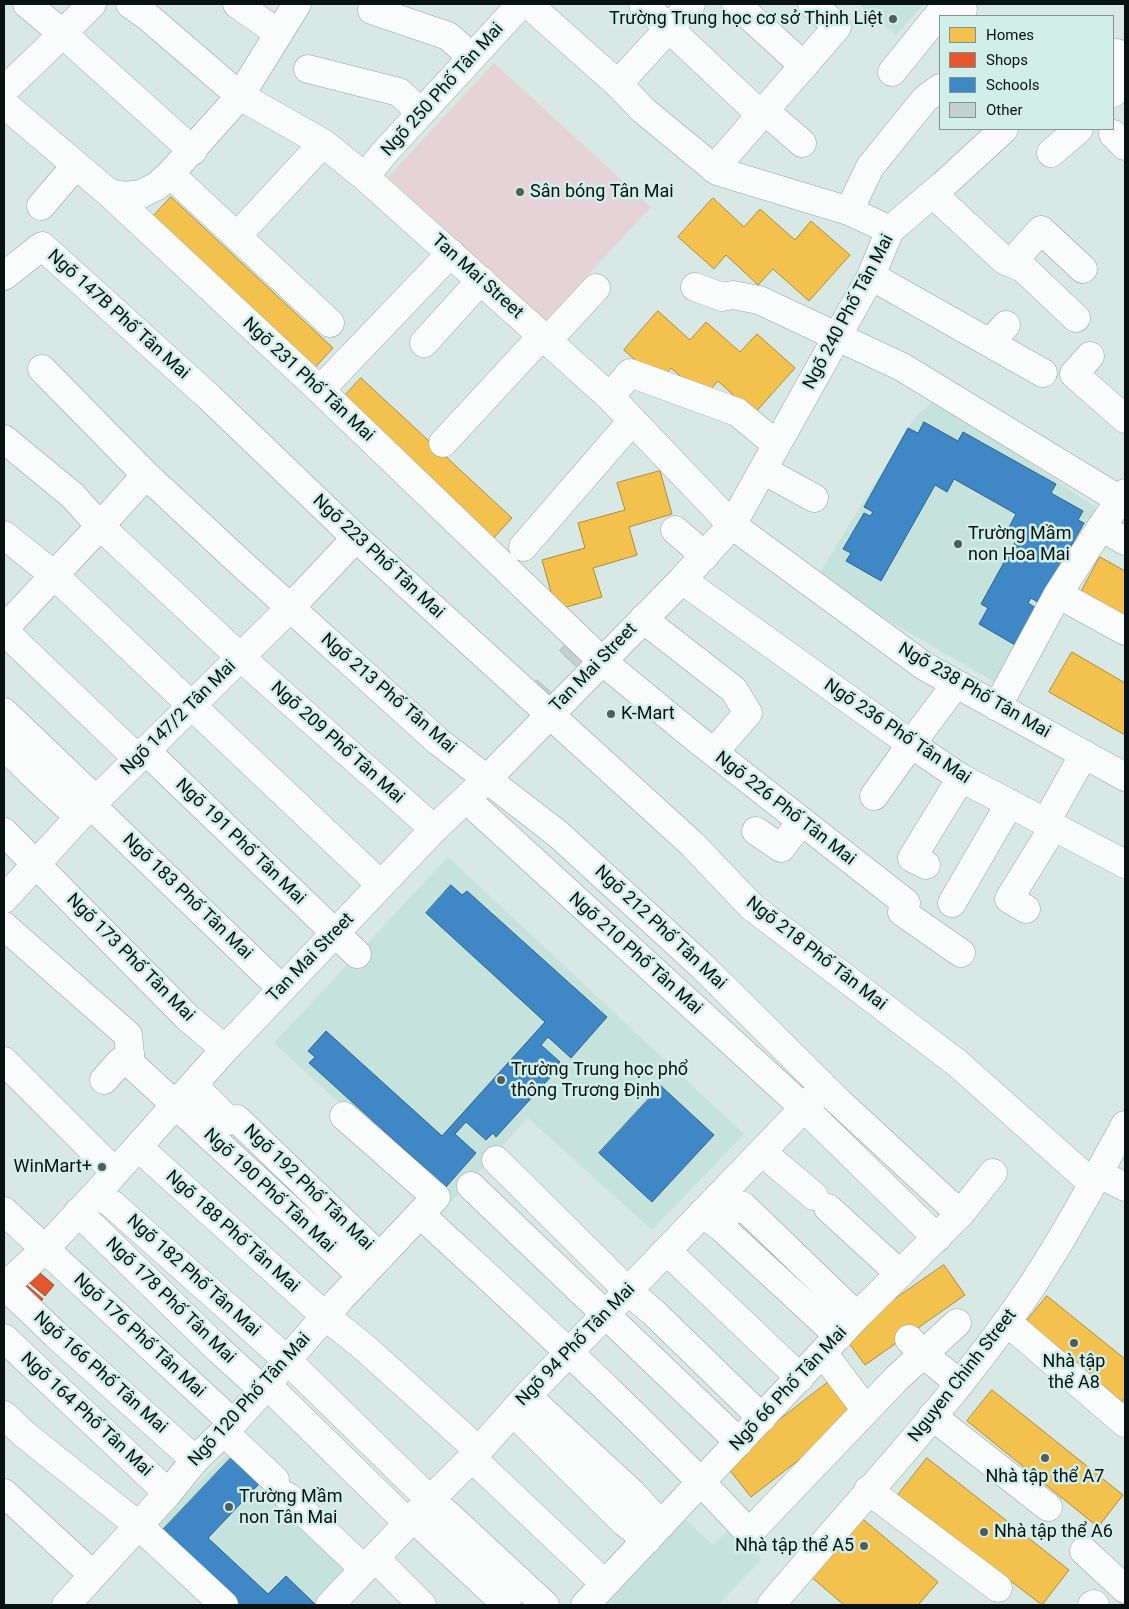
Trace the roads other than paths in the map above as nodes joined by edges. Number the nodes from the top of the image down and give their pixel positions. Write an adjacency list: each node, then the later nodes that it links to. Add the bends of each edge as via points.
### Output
1 (27, 4): 15 (street)
2 (92, 4): 15 (street)
3 (237, 4): 14 (street)
4 (297, 4): 14 (street)
5 (643, 4): 13 (street)
6 (691, 4): 13 (street)
7 (736, 4): 19 (street)
8 (812, 4): 19 (street, via 837,27)
9 (520, 5): 16 (street, Ngõ 250 Phố Tân Mai); 23 (street)
10 (145, 8): 26 (street, Tan Mai Street)
11 (372, 10): 16 (street, via 448,36)
12 (964, 10): 21 (street, via 943,9)
13 (669, 28): 23 (street); 29 (street)
14 (278, 33): 26 (street)
15 (63, 34): 27 (street); 34 (street)
16 (472, 57): 28 (street, Ngõ 250 Phố Tân Mai)
17 (1114, 57): 18 (street, via 1117,53)
18 (1125, 61)
19 (804, 66): 29 (street)
20 (308, 69): 28 (street, via 399,92)
21 (892, 72)
22 (1125, 80): 25 (street)
23 (618, 84): 37 (street, via 642,110)
24 (939, 89): 43 (street, via 925,99 870,167)
25 (1114, 92)
26 (240, 96): 33 (street, Tan Mai Street); 34 (street)
27 (5, 103): 36 (street, Ngõ 231 Phố Tân Mai)
28 (421, 113): 39 (street, Ngõ 250 Phố Tân Mai)
29 (763, 113): 32 (street); 37 (street)
30 (1003, 130): 41 (street, Ngõ 240 Phố Tân Mai)
31 (1078, 130): 35 (street)
32 (802, 142)
33 (323, 143): 39 (street, Tan Mai Street); 45 (street)
34 (192, 151): 38 (street)
35 (1051, 153)
36 (76, 165): 40 (street, Ngõ 231 Phố Tân Mai); 42 (street)
37 (714, 169): 43 (street)
38 (170, 174): 40 (street, via 141,194); 45 (street)
39 (365, 177): 46 (street, Tan Mai Street)
40 (109, 194): 62 (street, Ngõ 231 Phố Tân Mai)
41 (933, 194): 44 (street, Ngõ 240 Phố Tân Mai); 47 (street)
42 (41, 206)
43 (849, 211): 44 (street)
44 (890, 230): 50 (street, Ngõ 240 Phố Tân Mai)
45 (238, 236): 55 (street)
46 (450, 252): 51 (street, Tan Mai Street); 62 (street)
47 (1011, 263): 48 (street, via 1041,230); 54 (street, via 1022,268)
48 (1082, 268)
49 (4, 276): 63 (street, Ngõ 147B Phố Tân Mai, via 42,246)
50 (871, 276): 56 (street, Ngõ 240 Phố Tân Mai); 60 (street, via 912,288 998,334)
51 (481, 280): 57 (street, Tan Mai Street); 58 (street)
52 (695, 287): 56 (street, via 722,297 733,295 759,300)
53 (596, 288): 57 (street)
54 (1076, 318)
55 (330, 323)
56 (837, 337): 69 (street, Ngõ 240 Phố Tân Mai); 72 (street, via 902,367)
57 (544, 338): 64 (street, Tan Mai Street); 68 (street)
58 (424, 342)
59 (1090, 356): 65 (street, via 1074,374)
60 (1036, 363)
61 (42, 369): 71 (street, Ngõ 213 Phố Tân Mai)
62 (320, 390): 91 (street, Ngõ 231 Phố Tân Mai)
63 (209, 397): 79 (street, Ngõ 223 Phố Tân Mai)
64 (610, 397): 66 (street, Tan Mai Street); 69 (street, via 630,373 737,412)
65 (1125, 419)
66 (632, 421): 74 (street, Tan Mai Street); 81 (street)
67 (4, 439): 75 (street, Ngõ 209 Phố Tân Mai, via 73,496)
68 (443, 443)
69 (777, 445): 70 (street, Ngõ 240 Phố Tân Mai)
70 (763, 470): 73 (street); 74 (street, Ngõ 240 Phố Tân Mai)
71 (146, 475): 75 (street); 86 (street, Ngõ 213 Phố Tân Mai)
72 (1123, 497): 76 (street)
73 (814, 498)
74 (732, 525): 82 (street, Tan Mai Street); 92 (street, Ngõ 238 Phố Tân Mai, via 908,656)
75 (100, 526): 83 (street); 90 (street, Ngõ 209 Phố Tân Mai)
76 (1101, 527): 80 (street); 85 (street)
77 (676, 530): 82 (street)
78 (4, 535): 83 (street)
79 (356, 538): 86 (street, Ngõ 147/2 Tân Mai); 96 (street, Ngõ 223 Phố Tân Mai)
80 (1125, 540)
81 (522, 547)
82 (705, 556): 84 (street, Tan Mai Street)
83 (55, 576): 88 (street); 93 (street)
84 (682, 580): 87 (street, Tan Mai Street); 97 (street, Ngõ 236 Phố Tân Mai)
85 (1058, 594): 89 (street); 94 (street)
86 (290, 608): 90 (street, Ngõ 147/2 Tân Mai); 104 (street, Ngõ 213 Phố Tân Mai, via 439,742)
87 (642, 619): 91 (street, Tan Mai Street); 99 (street, via 734,690 748,714)
88 (4, 630): 100 (street, Ngõ 191 Phố Tân Mai)
89 (1125, 631)
90 (239, 656): 93 (street, Ngõ 147/2 Tân Mai); 111 (street, Ngõ 209 Phố Tân Mai)
91 (602, 660): 96 (street, Tan Mai Street); 99 (street, Ngõ 226 Phố Tân Mai)
92 (956, 684): 94 (street, Ngõ 238 Phố Tân Mai); 97 (street)
93 (192, 705): 100 (street, Ngõ 147/2 Tân Mai); 117 (street)
94 (997, 707): 101 (street, Ngõ 238 Phố Tân Mai)
95 (4, 712): 108 (street)
96 (549, 714): 104 (street, Tan Mai Street); 141 (street, Ngõ 218 Phố Tân Mai, via 692,844 752,907 957,1063)
97 (911, 744): 103 (street, Ngõ 236 Phố Tân Mai); 105 (street)
98 (4, 746): 108 (street, via 45,786)
99 (714, 752): 109 (street, Ngõ 226 Phố Tân Mai)
100 (141, 754): 108 (street, Ngõ 147/2 Tân Mai); 122 (street, Ngõ 191 Phố Tân Mai)
101 (1084, 754): 102 (street, Ngõ 238 Phố Tân Mai); 110 (street)
102 (1125, 777)
103 (961, 778): 107 (street, Ngõ 236 Phố Tân Mai); 116 (street, via 912,858)
104 (487, 779): 106 (street, Tan Mai Street); 131 (street, Ngõ 212 Phố Tân Mai, via 558,834 702,966)
105 (874, 796)
106 (466, 799): 111 (street, Tan Mai Street); 133 (street, Ngõ 210 Phố Tân Mai)
107 (1010, 803): 110 (street, Ngõ 236 Phố Tân Mai); 119 (street)
108 (89, 807): 114 (street, Ngõ 147/2 Tân Mai); 125 (street, Ngõ 183 Phố Tân Mai)
109 (801, 822): 113 (street, via 782,848); 123 (street, Ngõ 226 Phố Tân Mai, via 906,903 902,912)
110 (1050, 824): 115 (street, Ngõ 236 Phố Tân Mai); 120 (street, via 1009,899)
111 (434, 830): 117 (street, Tan Mai Street)
112 (4, 832): 114 (street, Ngõ 173 Phố Tân Mai)
113 (756, 832)
114 (36, 864): 118 (street, Ngõ 147/2 Tân Mai); 126 (street, Ngõ 173 Phố Tân Mai, via 188,1018)
115 (1125, 864)
116 (926, 865)
117 (381, 885): 122 (street, Tan Mai Street)
118 (4, 899)
119 (952, 903)
120 (1026, 909)
121 (4, 926): 128 (street, via 128,1035)
122 (336, 934): 124 (street, Ngõ 191 Phố Tân Mai); 125 (street, Tan Mai Street)
123 (962, 953)
124 (357, 954)
125 (282, 989): 126 (street, Tan Mai Street)
126 (225, 1049): 130 (street, Tan Mai Street)
127 (4, 1061): 139 (street)
128 (131, 1064): 129 (street, via 120,1062); 132 (street, Ngõ 190 Phố Tân Mai)
129 (104, 1080)
130 (193, 1084): 132 (street, Tan Mai Street); 152 (street, Ngõ 192 Phố Tân Mai, via 229,1121 236,1119)
131 (824, 1086): 133 (street, Ngõ 94 Phố Tân Mai); 148 (street, Ngõ 212 Phố Tân Mai)
132 (176, 1105): 136 (street, Tan Mai Street); 152 (street, Ngõ 190 Phố Tân Mai)
133 (804, 1108): 137 (street, Ngõ 94 Phố Tân Mai); 149 (street, Ngõ 210 Phố Tân Mai)
134 (344, 1116): 146 (street)
135 (1125, 1125): 141 (street, Nguyen Chinh Street)
136 (138, 1147): 139 (street, Tan Mai Street); 157 (street, Ngõ 188 Phố Tân Mai)
137 (762, 1152): 145 (street, Ngõ 94 Phố Tân Mai); 153 (street)
138 (496, 1160): 155 (street)
139 (115, 1172): 144 (street, Tan Mai Street)
140 (993, 1173): 148 (street, Ngõ 66 Phố Tân Mai)
141 (1096, 1179): 143 (street, Ngõ 218 Phố Tân Mai); 159 (street, Nguyen Chinh Street)
142 (471, 1186): 156 (street)
143 (1125, 1187)
144 (87, 1203): 150 (street, Tan Mai Street); 165 (street, Ngõ 182 Phố Tân Mai, via 112,1204); 168 (street, Ngõ 178 Phố Tân Mai, via 219,1350)
145 (710, 1205): 151 (street, Ngõ 94 Phố Tân Mai); 158 (street, via 734,1210 743,1206); 162 (street, via 722,1228)
146 (428, 1206): 152 (street, Ngõ 120 Phố Tân Mai); 164 (street)
147 (4, 1210): 150 (street, Ngõ 176 Phố Tân Mai)
148 (960, 1214): 149 (street, Ngõ 66 Phố Tân Mai)
149 (936, 1238): 153 (street, Ngõ 66 Phố Tân Mai)
150 (45, 1249): 154 (street, Tan Mai Street); 175 (street, Ngõ 176 Phố Tân Mai)
151 (667, 1250): 155 (street, Ngõ 94 Phố Tân Mai); 166 (street)
152 (371, 1267): 157 (street, Ngõ 120 Phố Tân Mai)
153 (900, 1274): 158 (street, Ngõ 66 Phố Tân Mai)
154 (4, 1286): 178 (street, Ngõ 166 Phố Tân Mai)
155 (628, 1291): 156 (street, Ngõ 94 Phố Tân Mai); 173 (street)
156 (605, 1315): 164 (street, Ngõ 94 Phố Tân Mai); 176 (street)
157 (325, 1316): 165 (street, Ngõ 120 Phố Tân Mai); 177 (street, Ngõ 188 Phố Tân Mai, via 364,1348)
158 (858, 1316): 162 (street, Ngõ 66 Phố Tân Mai)
159 (1007, 1322): 167 (street, Nguyen Chinh Street); 174 (street)
160 (957, 1323): 163 (street)
161 (4, 1338): 181 (street, Ngõ 164 Phố Tân Mai)
162 (831, 1344): 166 (street, Ngõ 66 Phố Tân Mai); 170 (street)
163 (916, 1346): 167 (street); 170 (street, via 897,1378)
164 (570, 1352): 169 (street, Ngõ 94 Phố Tân Mai); 179 (street)
165 (287, 1360): 168 (street, Ngõ 120 Phố Tân Mai); 184 (street, Ngõ 182 Phố Tân Mai)
166 (800, 1378): 173 (street, Ngõ 66 Phố Tân Mai)
167 (960, 1384): 172 (street, Nguyen Chinh Street)
168 (265, 1388): 175 (street, Ngõ 120 Phố Tân Mai); 184 (street, Ngõ 178 Phố Tân Mai)
169 (520, 1404): 177 (street, Ngõ 94 Phố Tân Mai); 186 (street, via 624,1522)
170 (866, 1410): 179 (street, via 750,1533)
171 (4, 1415): 185 (street)
172 (932, 1416): 180 (street, Nguyen Chinh Street); 183 (street)
173 (762, 1418): 176 (street, Ngõ 66 Phố Tân Mai)
174 (1125, 1423)
175 (228, 1428): 178 (street, Ngõ 120 Phố Tân Mai); 188 (street, Ngõ 176 Phố Tân Mai, via 281,1488)
176 (739, 1442): 179 (street, Ngõ 66 Phố Tân Mai)
177 (475, 1454): 184 (street, Ngõ 94 Phố Tân Mai); 190 (street, Ngõ 188 Phố Tân Mai)
178 (195, 1460): 181 (street, Ngõ 120 Phố Tân Mai)
179 (702, 1482): 186 (street, Ngõ 66 Phố Tân Mai)
180 (868, 1490): 191 (street); 200 (street, Nguyen Chinh Street)
181 (168, 1493): 185 (street, Ngõ 120 Phố Tân Mai)
182 (4, 1494): 189 (street)
183 (1048, 1507)
184 (417, 1514): 188 (street, Ngõ 94 Phố Tân Mai); 197 (street); 198 (street, via 447,1514)
185 (139, 1526): 189 (street, Ngõ 120 Phố Tân Mai); 194 (street)
186 (654, 1533): 190 (street, Ngõ 66 Phố Tân Mai)
187 (1084, 1551): 192 (street)
188 (370, 1564): 195 (street, Ngõ 94 Phố Tân Mai); 196 (street, Ngõ 176 Phố Tân Mai)
189 (93, 1575): 193 (street, Ngõ 120 Phố Tân Mai)
190 (605, 1584): 199 (street, Ngõ 66 Phố Tân Mai)
191 (998, 1588)
192 (1125, 1589)
193 (66, 1605)
194 (224, 1605)
195 (330, 1605)
196 (422, 1605)
197 (507, 1605)
198 (545, 1605)
199 (585, 1605)
200 (770, 1605)

